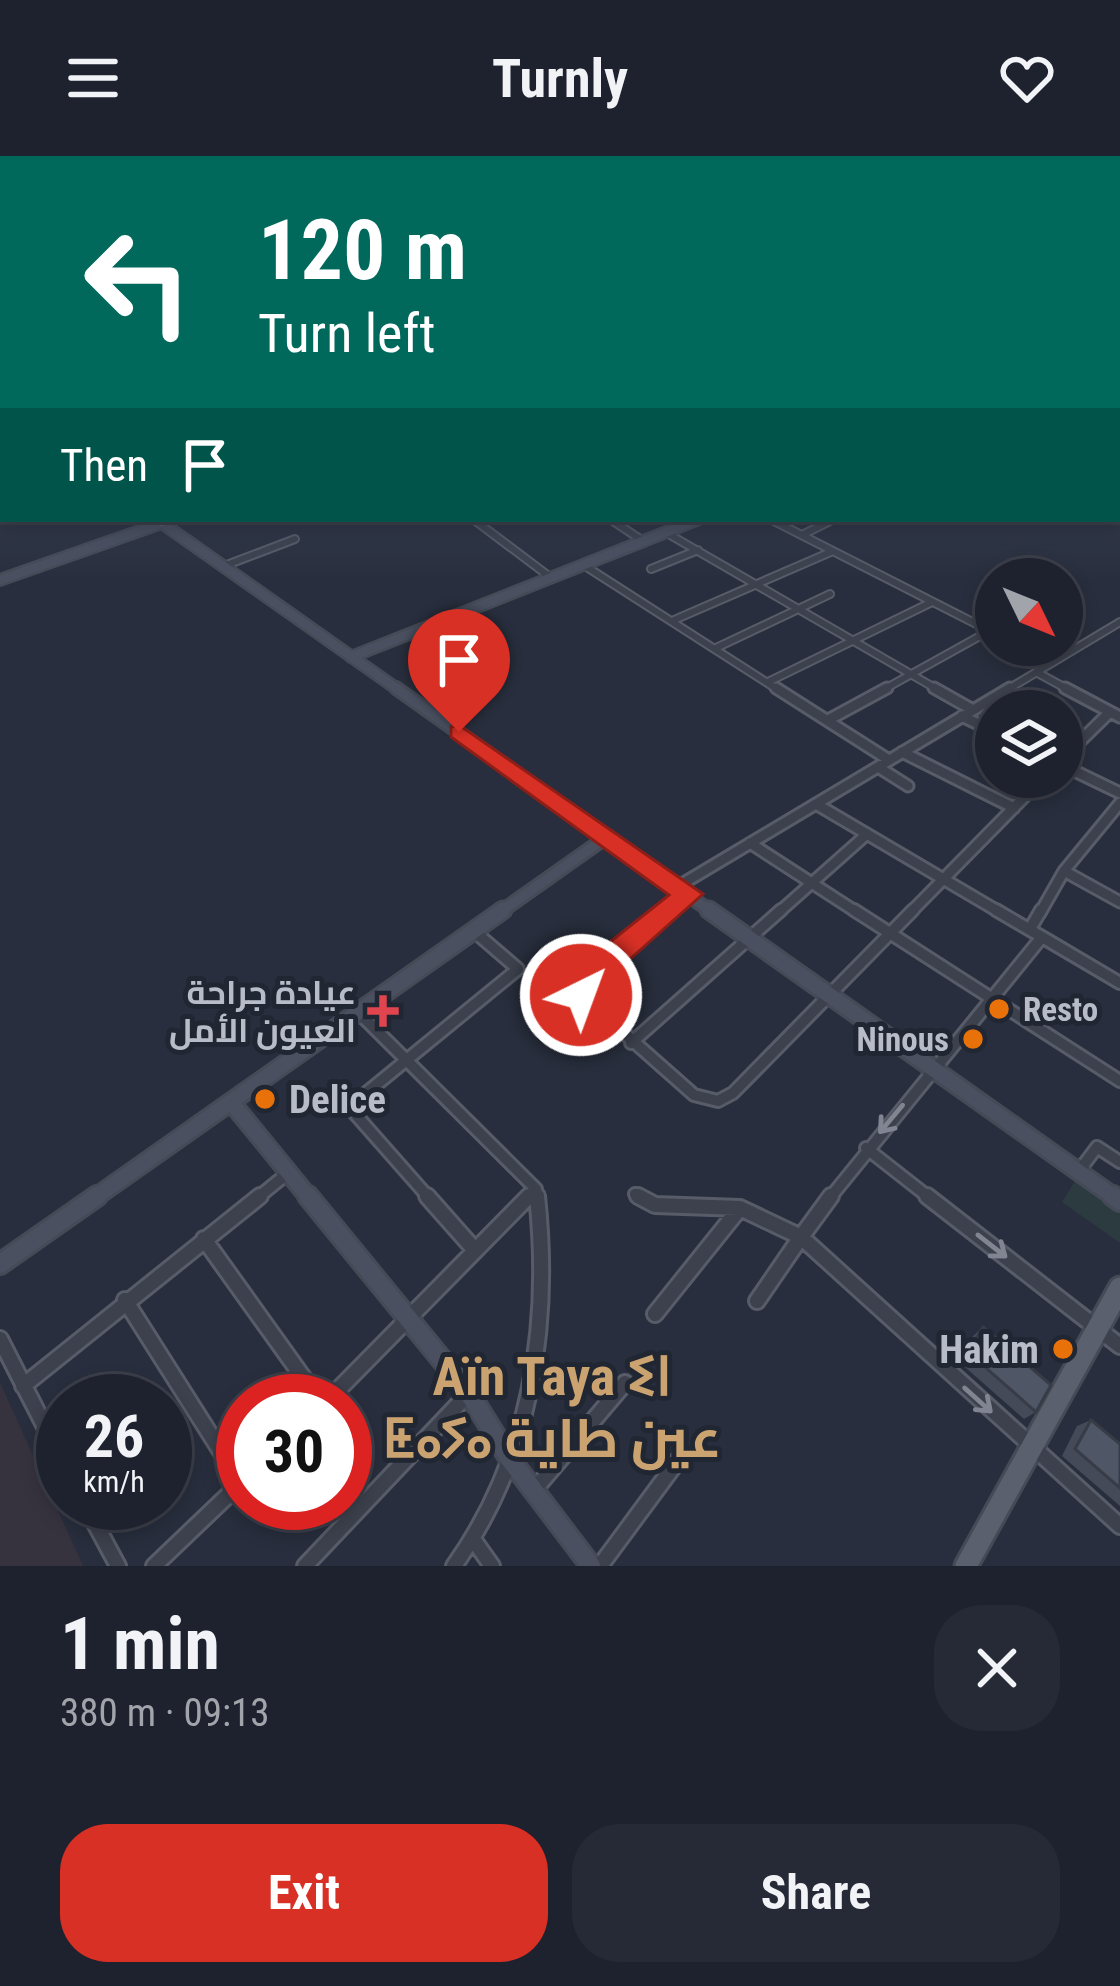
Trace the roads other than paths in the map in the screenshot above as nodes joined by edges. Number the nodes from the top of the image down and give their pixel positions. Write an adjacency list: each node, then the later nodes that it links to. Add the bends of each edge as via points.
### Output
1 (152, 522): 18 (main road)
2 (160, 522): 15 (main road)
3 (476, 522): 17 (street)
4 (614, 522): 11 (street)
5 (691, 522): 8 (main road)
6 (776, 522): 9 (street)
7 (828, 522): 9 (street)
8 (664, 532): 11 (main road); 12 (street)
9 (802, 535): 13 (street)
10 (295, 539): 15 (street)
11 (643, 541): 14 (main road)
12 (698, 550): 16 (street); 19 (street)
13 (833, 551): 19 (street); 21 (street)
14 (582, 564): 17 (main road); 23 (street)
15 (224, 566): 30 (main road)
16 (651, 569)
17 (550, 577): 30 (main road)
18 (0, 580)
19 (757, 584): 22 (street); 23 (street)
20 (830, 594): 22 (street)
21 (932, 602): 25 (street); 26 (street)
22 (799, 609): 26 (street); 29 (street)
23 (674, 620): 29 (street)
24 (1120, 622): 28 (street)
25 (975, 623)
26 (852, 640): 33 (street); 34 (street)
27 (975, 641): 33 (street)
28 (1083, 644)
29 (716, 648): 34 (street)
30 (351, 657): 52 (main road)
31 (1047, 666): 32 (street)
32 (1036, 672): 35 (street); 36 (street)
33 (911, 674): 35 (street); 38 (street)
34 (768, 682): 38 (street)
35 (973, 710): 37 (street)
36 (1115, 715): 40 (street)
37 (962, 716): 39 (street); 41 (street)
38 (828, 721): 42 (street)
39 (975, 722)
40 (1083, 743)
41 (902, 752): 42 (street); 50 (street)
42 (889, 760): 43 (street)
43 (878, 767): 45 (street); 49 (street)
44 (1083, 773): 46 (street)
45 (908, 786)
46 (1120, 793)
47 (1024, 798): 50 (street)
48 (1120, 802): 54 (street)
49 (816, 804): 51 (street); 53 (street)
50 (1014, 808): 55 (street)
51 (867, 834): 55 (street); 56 (street)
52 (608, 836): 57 (main road); 59 (main road)
53 (750, 843): 56 (street); 57 (street)
54 (1064, 871): 58 (street); 60 (street)
55 (944, 879): 60 (street); 61 (street)
56 (812, 883): 61 (street); 62 (street)
57 (683, 890): 62 (main road); 67 (street, via 581,990 588,1006)
58 (1120, 902)
59 (475, 932): 66 (main road); 68 (street, via 518,969)
60 (1036, 933): 63 (street); 65 (street)
61 (891, 934): 64 (street); 65 (street)
62 (749, 938): 64 (main road); 67 (street)
63 (1120, 983)
64 (831, 995): 67 (street, via 718,1101 694,1095); 69 (main road)
65 (990, 998): 69 (street); 70 (street)
66 (359, 1013): 68 (street); 71 (main road)
67 (632, 1043)
68 (404, 1062): 76 (street); 82 (street, via 350,1106)
69 (934, 1068): 72 (street, one-way to 72); 74 (main road)
70 (1120, 1081)
71 (231, 1102): 75 (main road); 83 (main road)
72 (866, 1148): 80 (street); 89 (street, one-way to 89)
73 (1120, 1162): 74 (street, via 1097,1147)
74 (1079, 1171): 78 (main road)
75 (287, 1173): 81 (street); 88 (main road)
76 (536, 1189): 82 (street); 100 (street, via 542,1221 532,1394)
77 (635, 1194): 79 (street, via 655,1205)
78 (1120, 1201)
79 (740, 1208): 80 (street); 87 (street)
80 (800, 1237): 86 (street); 99 (street, one-way to 99)
81 (204, 1239): 85 (street); 92 (street)
82 (473, 1248): 88 (street)
83 (0, 1264)
84 (1120, 1288): 89 (main road)
85 (125, 1300): 95 (street); 98 (street)
86 (757, 1300)
87 (655, 1314)
88 (408, 1320): 93 (street); 96 (main road)
89 (1097, 1328): 91 (street); 99 (main road)
90 (0, 1339): 95 (street)
91 (1120, 1346)
92 (304, 1374)
93 (352, 1374)
94 (625, 1383): 102 (street)
95 (23, 1386): 97 (street)
96 (469, 1393): 100 (main road); 109 (street)
97 (36, 1411)
98 (216, 1442)
99 (1032, 1448): 104 (street); 113 (main road)
100 (509, 1458): 102 (main road); 106 (street)
101 (679, 1459): 112 (street)
102 (534, 1490): 112 (main road)
103 (216, 1507): 108 (street)
104 (1120, 1526)
105 (99, 1530): 107 (street)
106 (475, 1542): 110 (street); 111 (street)
107 (118, 1566)
108 (154, 1566)
109 (305, 1566)
110 (454, 1566)
111 (492, 1566)
112 (596, 1566)
113 (966, 1566)

